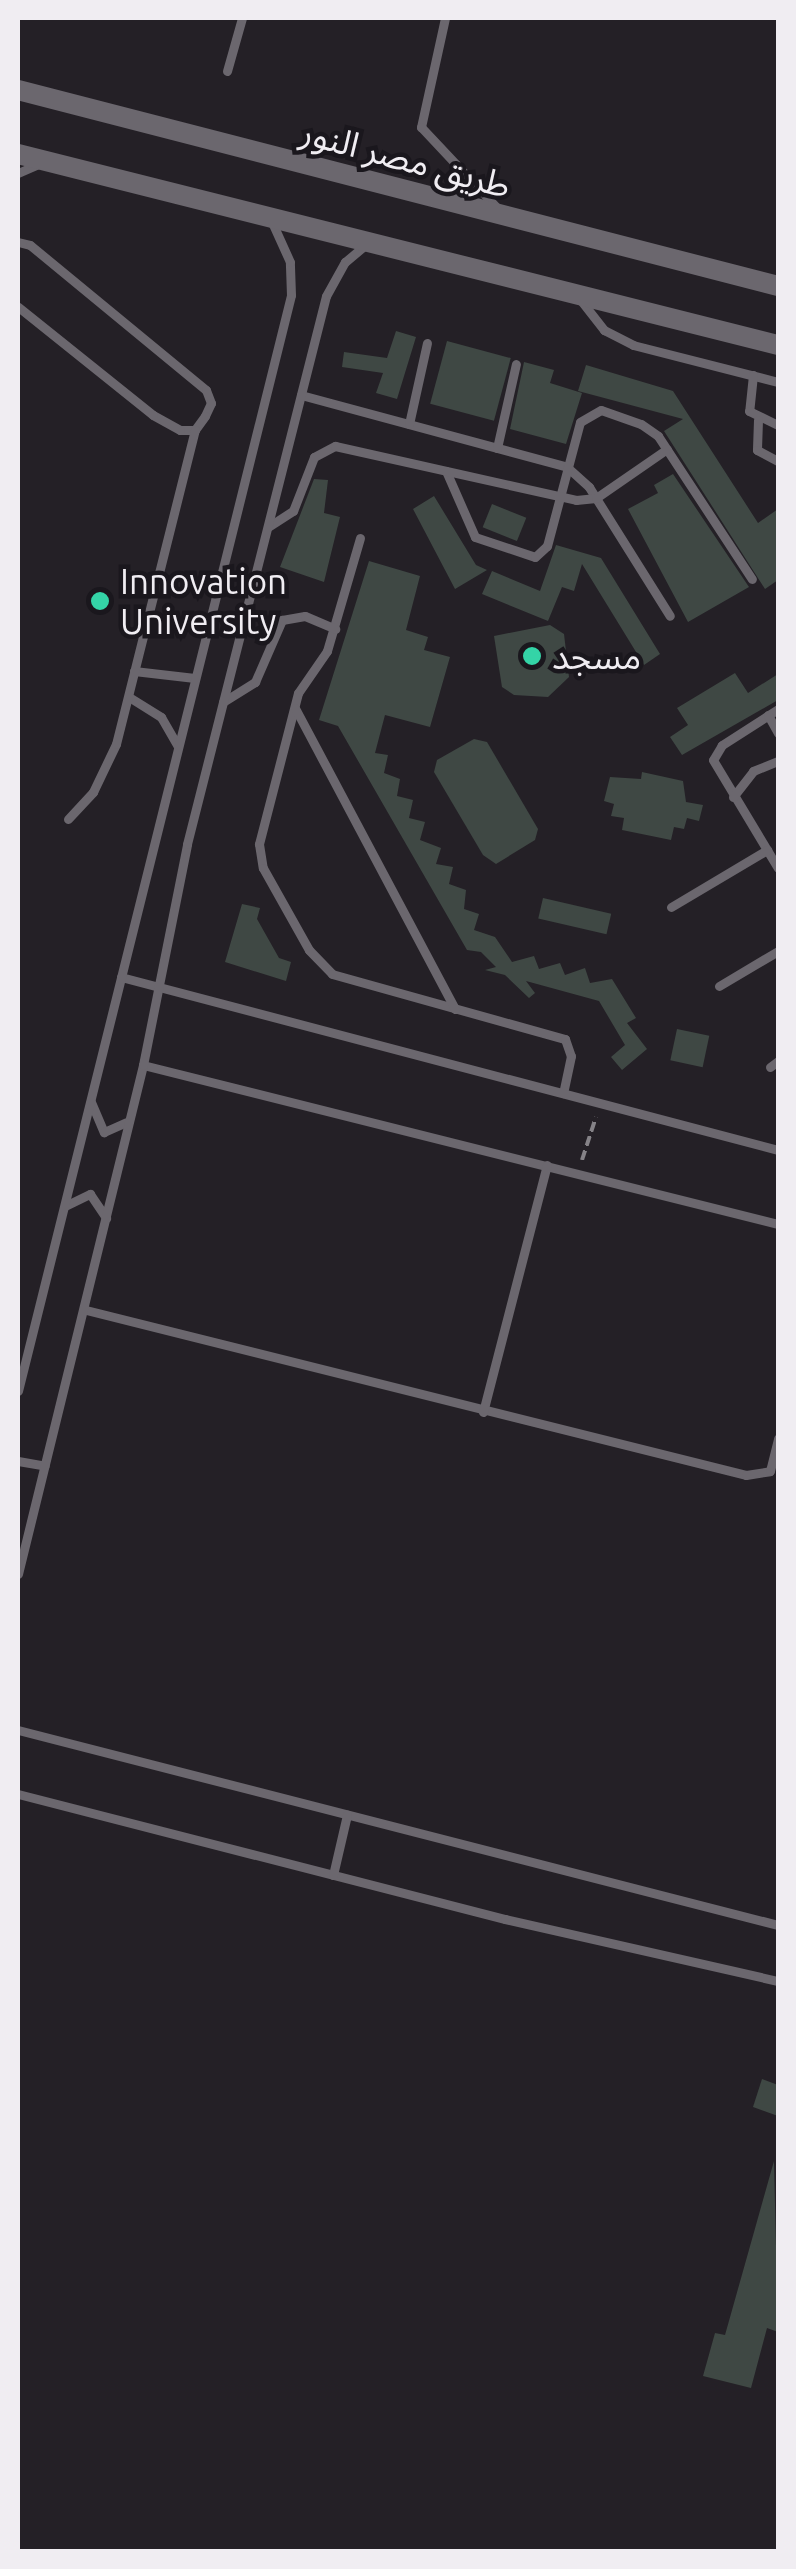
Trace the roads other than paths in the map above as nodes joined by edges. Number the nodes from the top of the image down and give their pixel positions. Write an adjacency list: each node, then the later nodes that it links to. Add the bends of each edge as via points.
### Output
1 (242, 18): 3 (lane)
2 (445, 18): 9 (lane, via 421,127)
3 (227, 71)
4 (18, 90): 9 (street, طريق مصر النور)
5 (18, 154): 6 (street)
6 (44, 161): 7 (lane); 8 (street)
7 (18, 173)
8 (269, 218): 11 (street); 38 (lane, via 290,262 291,295)
9 (507, 218): 12 (street, طريق مصر النور)
10 (18, 242): 24 (lane, via 30,245 206,390 211,403)
11 (368, 243): 13 (street); 20 (lane, via 331,285)
12 (778, 286)
13 (578, 295): 16 (street); 18 (lane, via 618,339)
14 (18, 308): 24 (lane, via 153,416)
15 (427, 343): 22 (lane)
16 (778, 345)
17 (516, 364): 25 (lane)
18 (753, 375): 19 (lane); 21 (lane, via 746,404)
19 (778, 382)
20 (301, 395): 22 (lane); 32 (lane)
21 (758, 420): 23 (lane); 27 (lane, via 757,450)
22 (409, 424): 25 (lane)
23 (778, 425)
24 (195, 430): 37 (lane)
25 (496, 448): 28 (lane)
26 (667, 450): 28 (lane, via 647,426 595,411 580,422); 30 (lane); 34 (lane)
27 (778, 461)
28 (567, 466): 30 (lane); 31 (lane)
29 (446, 471): 31 (lane); 31 (lane, via 475,537 535,557 544,550); 32 (lane, via 327,448 314,457 293,510)
30 (596, 498): 31 (lane); 35 (lane)
31 (558, 499)
32 (268, 527): 40 (lane)
33 (360, 538): 36 (lane)
34 (752, 579)
35 (670, 616)
36 (335, 628): 40 (lane, via 304,616 282,620 254,682); 41 (lane)
37 (134, 671): 38 (lane); 39 (lane)
38 (195, 678): 45 (lane)
39 (129, 697): 45 (lane, via 162,717); 48 (lane, via 92,792)
40 (224, 702): 55 (lane)
41 (294, 708): 56 (lane); 56 (lane, via 259,844 263,868 309,950 332,974)
42 (778, 709): 43 (lane)
43 (768, 715): 44 (lane); 47 (lane, via 714,754 714,767)
44 (778, 733)
45 (178, 747): 53 (lane)
46 (778, 761): 47 (lane, via 753,771)
47 (734, 798): 49 (lane)
48 (68, 819)
49 (767, 850): 50 (lane); 51 (lane)
50 (778, 868)
51 (671, 906)
52 (778, 951): 54 (lane)
53 (120, 977): 55 (lane); 59 (lane)
54 (719, 986)
55 (159, 987): 57 (lane); 58 (lane)
56 (455, 1010): 58 (lane, via 565,1039 570,1056)
57 (143, 1065): 60 (lane); 62 (lane)
58 (562, 1093): 61 (lane)
59 (90, 1100): 60 (lane, via 104,1132 120,1130); 63 (lane)
60 (130, 1117): 64 (lane)
61 (778, 1150)
62 (547, 1165): 65 (lane); 68 (lane)
63 (63, 1208): 64 (lane, via 90,1194); 67 (lane)
64 (107, 1220): 66 (lane)
65 (778, 1224)
66 (86, 1310): 68 (lane); 71 (lane)
67 (18, 1391)
68 (483, 1412): 69 (lane, via 746,1475 770,1471)
69 (778, 1438)
70 (18, 1461): 71 (lane)
71 (46, 1466): 72 (lane)
72 (18, 1574)
73 (18, 1730): 75 (lane)
74 (18, 1794): 76 (lane)
75 (347, 1814): 76 (lane); 77 (lane)
76 (333, 1875): 78 (lane)
77 (778, 1925)
78 (778, 1981)

